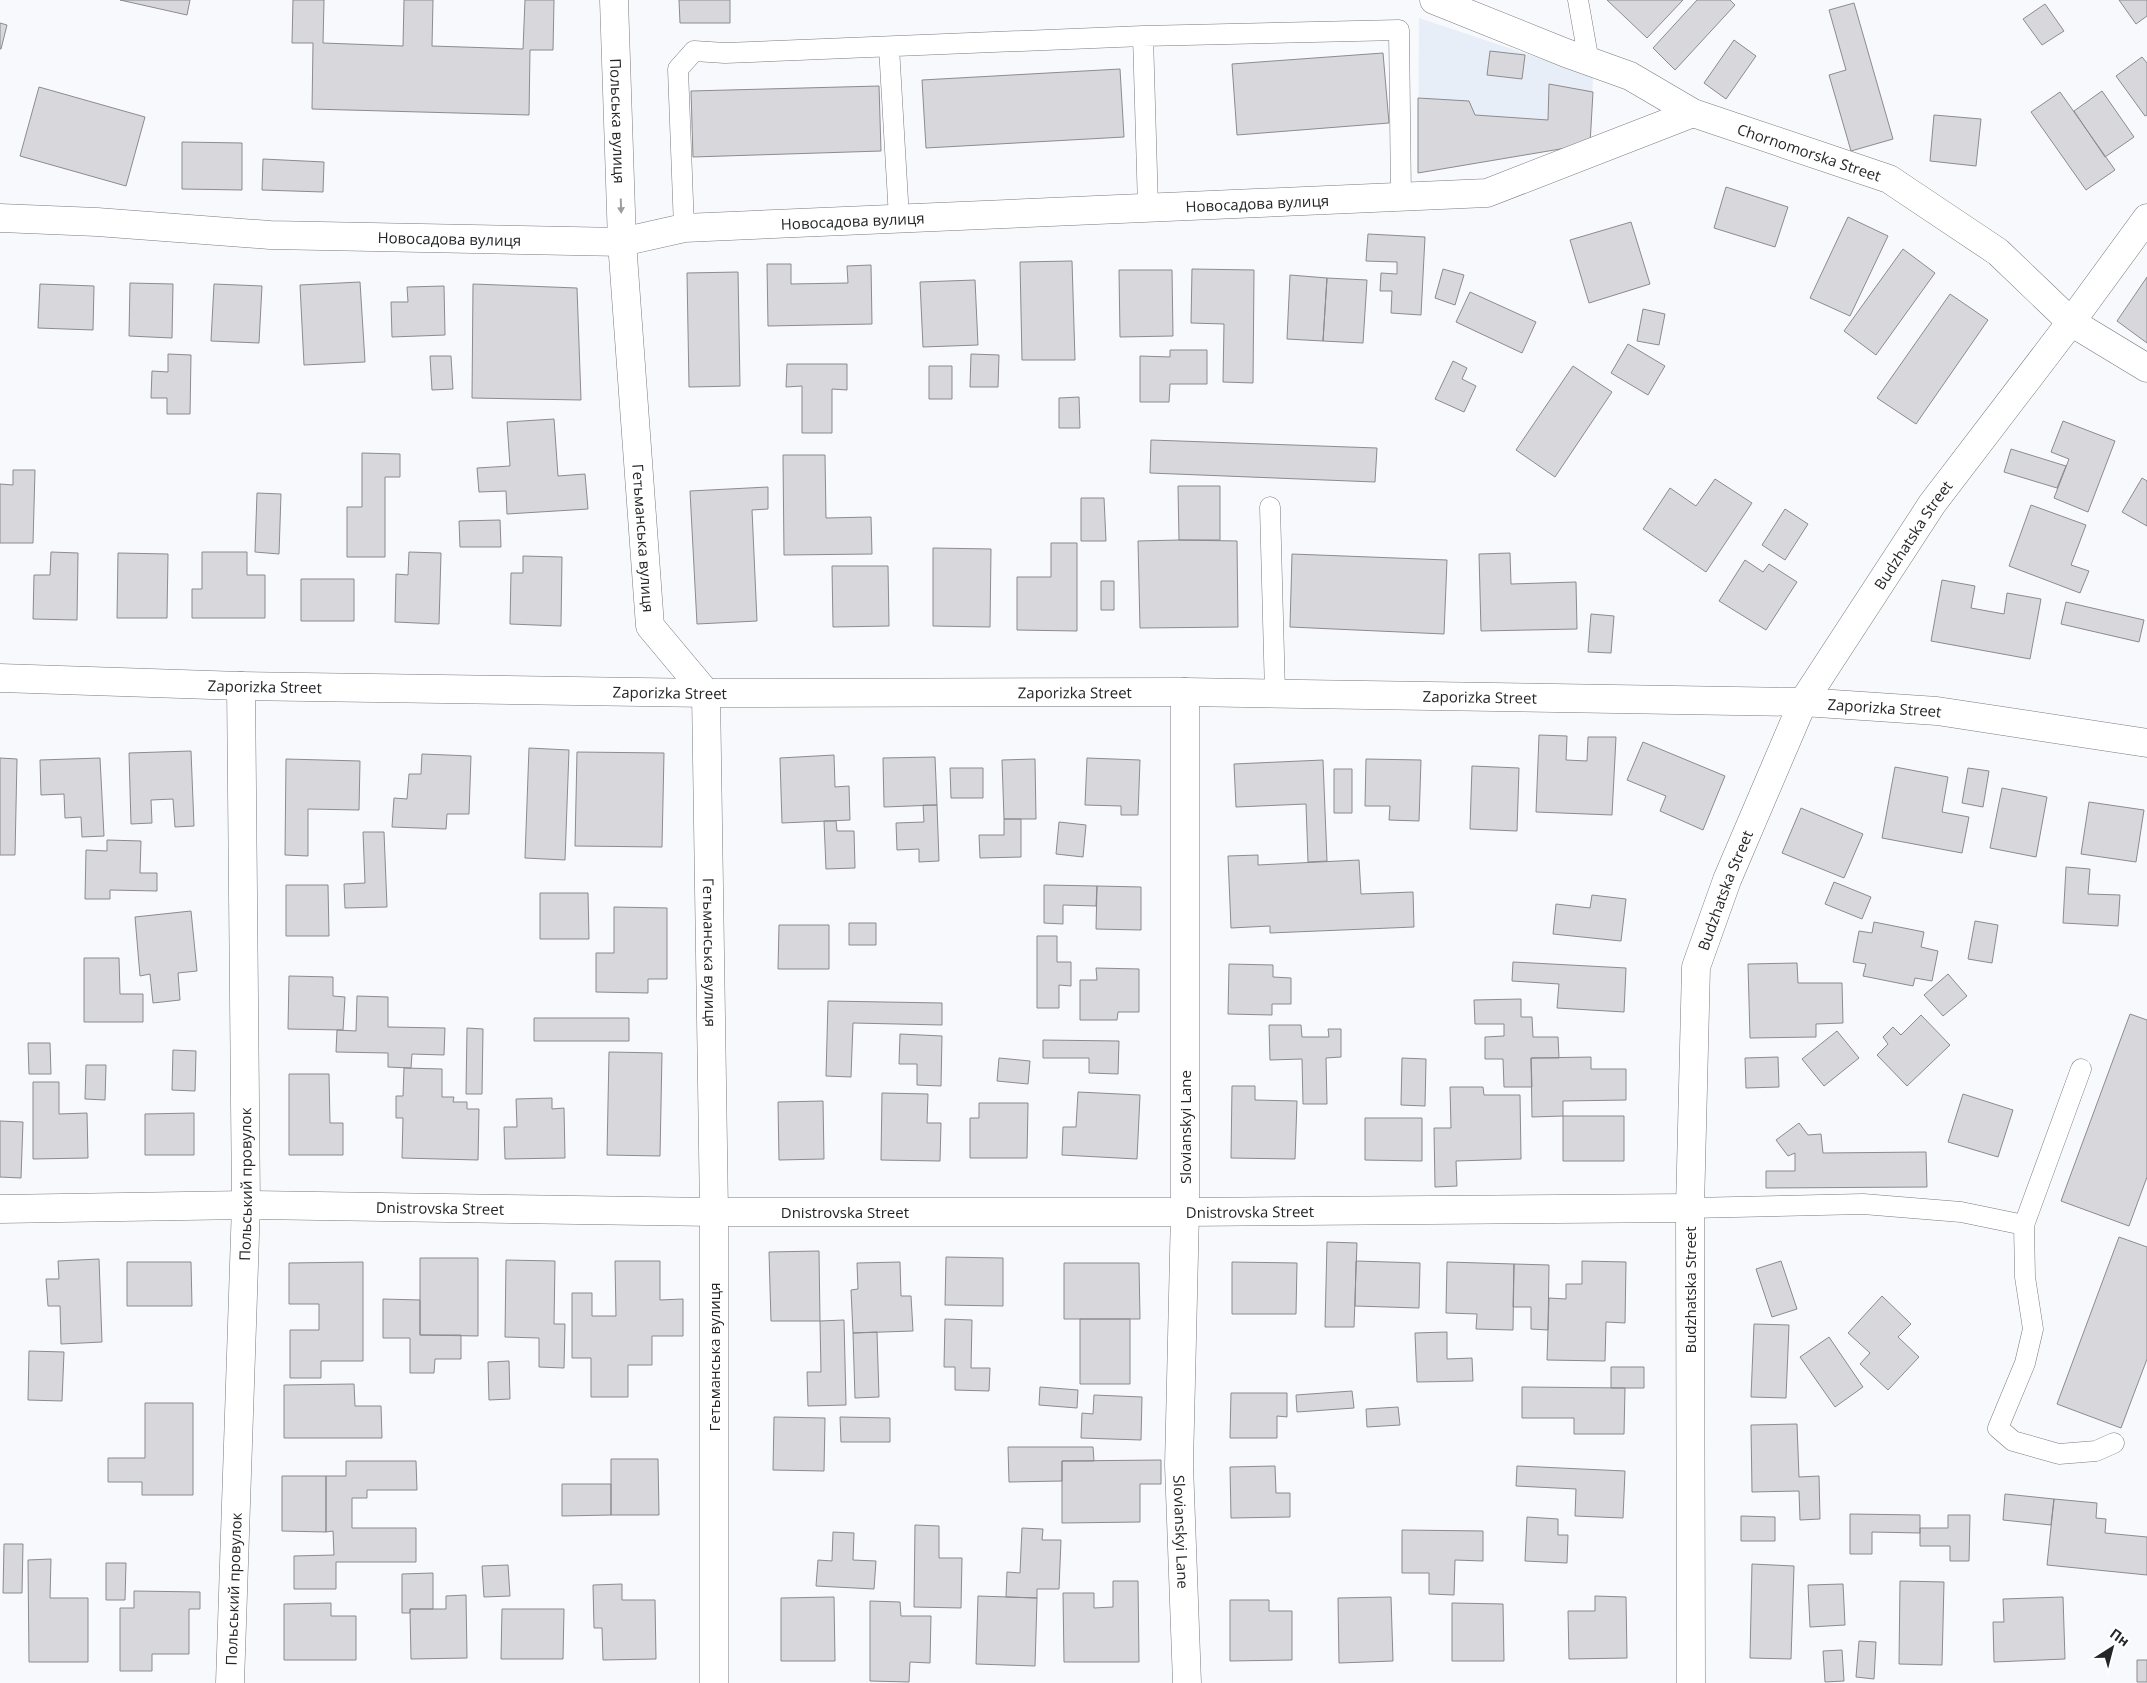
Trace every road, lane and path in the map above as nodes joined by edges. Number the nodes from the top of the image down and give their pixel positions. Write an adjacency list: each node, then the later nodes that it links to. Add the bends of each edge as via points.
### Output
1 (614, 0): 14 (street, Польська вулиця, one-way to 14)
2 (1434, 0): 6 (street, Chornomorska Street)
3 (1578, 0): 6 (lane)
4 (1143, 36): 5 (lane); 8 (lane, via 1399,30); 9 (lane)
5 (889, 46): 11 (lane); 13 (lane, via 724,53 694,51 678,69)
6 (1589, 62): 7 (street, Chornomorska Street, via 1630,76)
7 (1693, 113): 8 (street, Новосадова вулиця, via 1487,193); 15 (street, Chornomorska Street, via 1889,179 1998,252)
8 (1401, 197): 9 (street, Новосадова вулиця)
9 (1148, 208): 11 (street, Новосадова вулиця)
10 (0, 218): 14 (street, Новосадова вулиця, via 270,235)
11 (900, 218): 13 (street, Новосадова вулиця)
12 (2147, 218): 15 (street, Budzhatska Street)
13 (684, 228): 14 (street, Новосадова вулиця)
14 (622, 242): 21 (street, Гетьманська вулиця, via 650,626)
15 (2072, 322): 16 (street, Chornomorska Street); 23 (street, Budzhatska Street, via 1932,504)
16 (2147, 368)
17 (1270, 507): 22 (lane)
18 (0, 678): 19 (street, Zaporizka Street)
19 (241, 686): 21 (street, Zaporizka Street); 26 (street, Польський провулок)
20 (1185, 692): 21 (street, Zaporizka Street); 22 (street, Zaporizka Street); 30 (street, Slovianskyi Lane)
21 (706, 693): 29 (street, Гетьманська вулиця)
22 (1275, 693): 23 (street, Zaporizka Street)
23 (1803, 702): 24 (street, Zaporizka Street, via 1937,711); 27 (street, Budzhatska Street, via 1727,880 1696,967)
24 (2147, 743)
25 (2081, 1069): 31 (lane)
26 (246, 1205): 28 (street, Dnistrovska Street); 29 (street, Dnistrovska Street); 33 (street, Польський провулок)
27 (1690, 1208): 30 (street, Dnistrovska Street); 31 (lane, via 1863,1204 1961,1212); 36 (street, Budzhatska Street)
28 (0, 1209)
29 (714, 1212): 30 (street, Dnistrovska Street); 34 (street, Гетьманська вулиця)
30 (1185, 1212): 35 (street, Slovianskyi Lane, via 1179,1465)
31 (2024, 1226): 32 (lane, via 2025,1277 2033,1329 2025,1363 1998,1428 2013,1441 2059,1454 2096,1451)
32 (2114, 1443)
33 (230, 1683)
34 (714, 1683)
35 (1187, 1683)
36 (1691, 1683)

